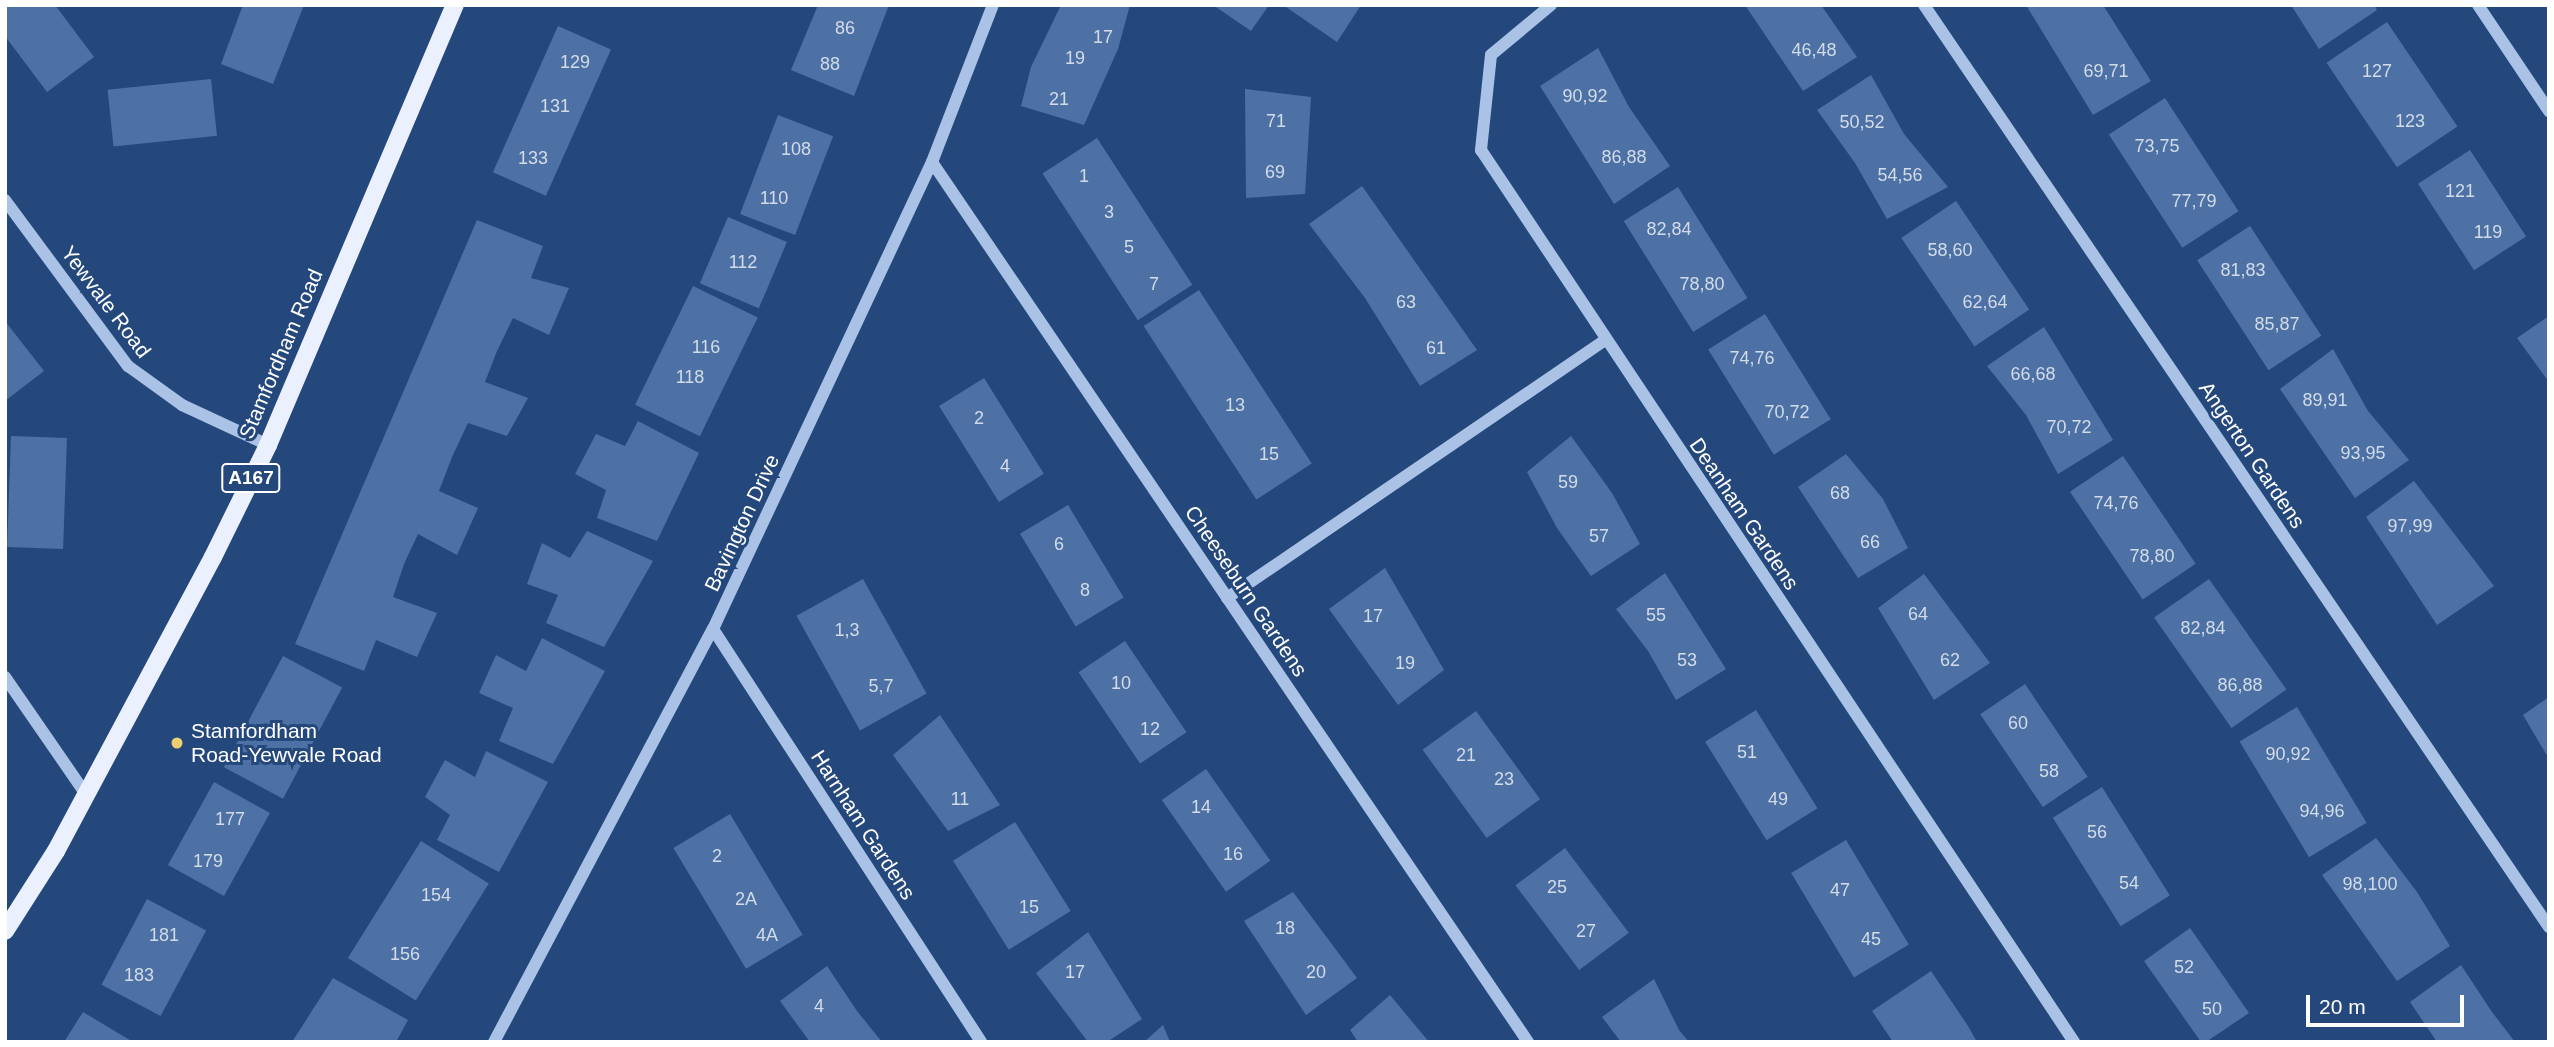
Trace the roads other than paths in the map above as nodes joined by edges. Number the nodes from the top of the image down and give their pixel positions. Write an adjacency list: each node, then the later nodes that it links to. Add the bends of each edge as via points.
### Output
1 (456, 5): 10 (main road, Stamfordham Road / A167)
2 (993, 5): 7 (street, Bavington Drive)
3 (1551, 5): 9 (street, Deanham Gardens, via 1491,55 1481,150)
4 (1924, 5): 15 (street, Angerton Gardens)
5 (2478, 5): 6 (street)
6 (2549, 111)
7 (932, 162): 11 (street, Cheeseburn Gardens); 12 (street, Bavington Drive)
8 (5, 200): 10 (street, Yewvale Road, via 128,366 182,405)
9 (1605, 340): 11 (street); 20 (street, Deanham Gardens)
10 (268, 445): 14 (main road, Stamfordham Road / A167)
11 (1227, 598): 19 (street, Cheeseburn Gardens)
12 (713, 629): 17 (street, Bavington Drive); 18 (street, Harnham Gardens)
13 (5, 677): 14 (street)
14 (85, 793): 16 (main road, Stamfordham Road / A167)
15 (2549, 927)
16 (5, 931)
17 (494, 1042)
18 (981, 1042)
19 (1528, 1042)
20 (2074, 1042)

